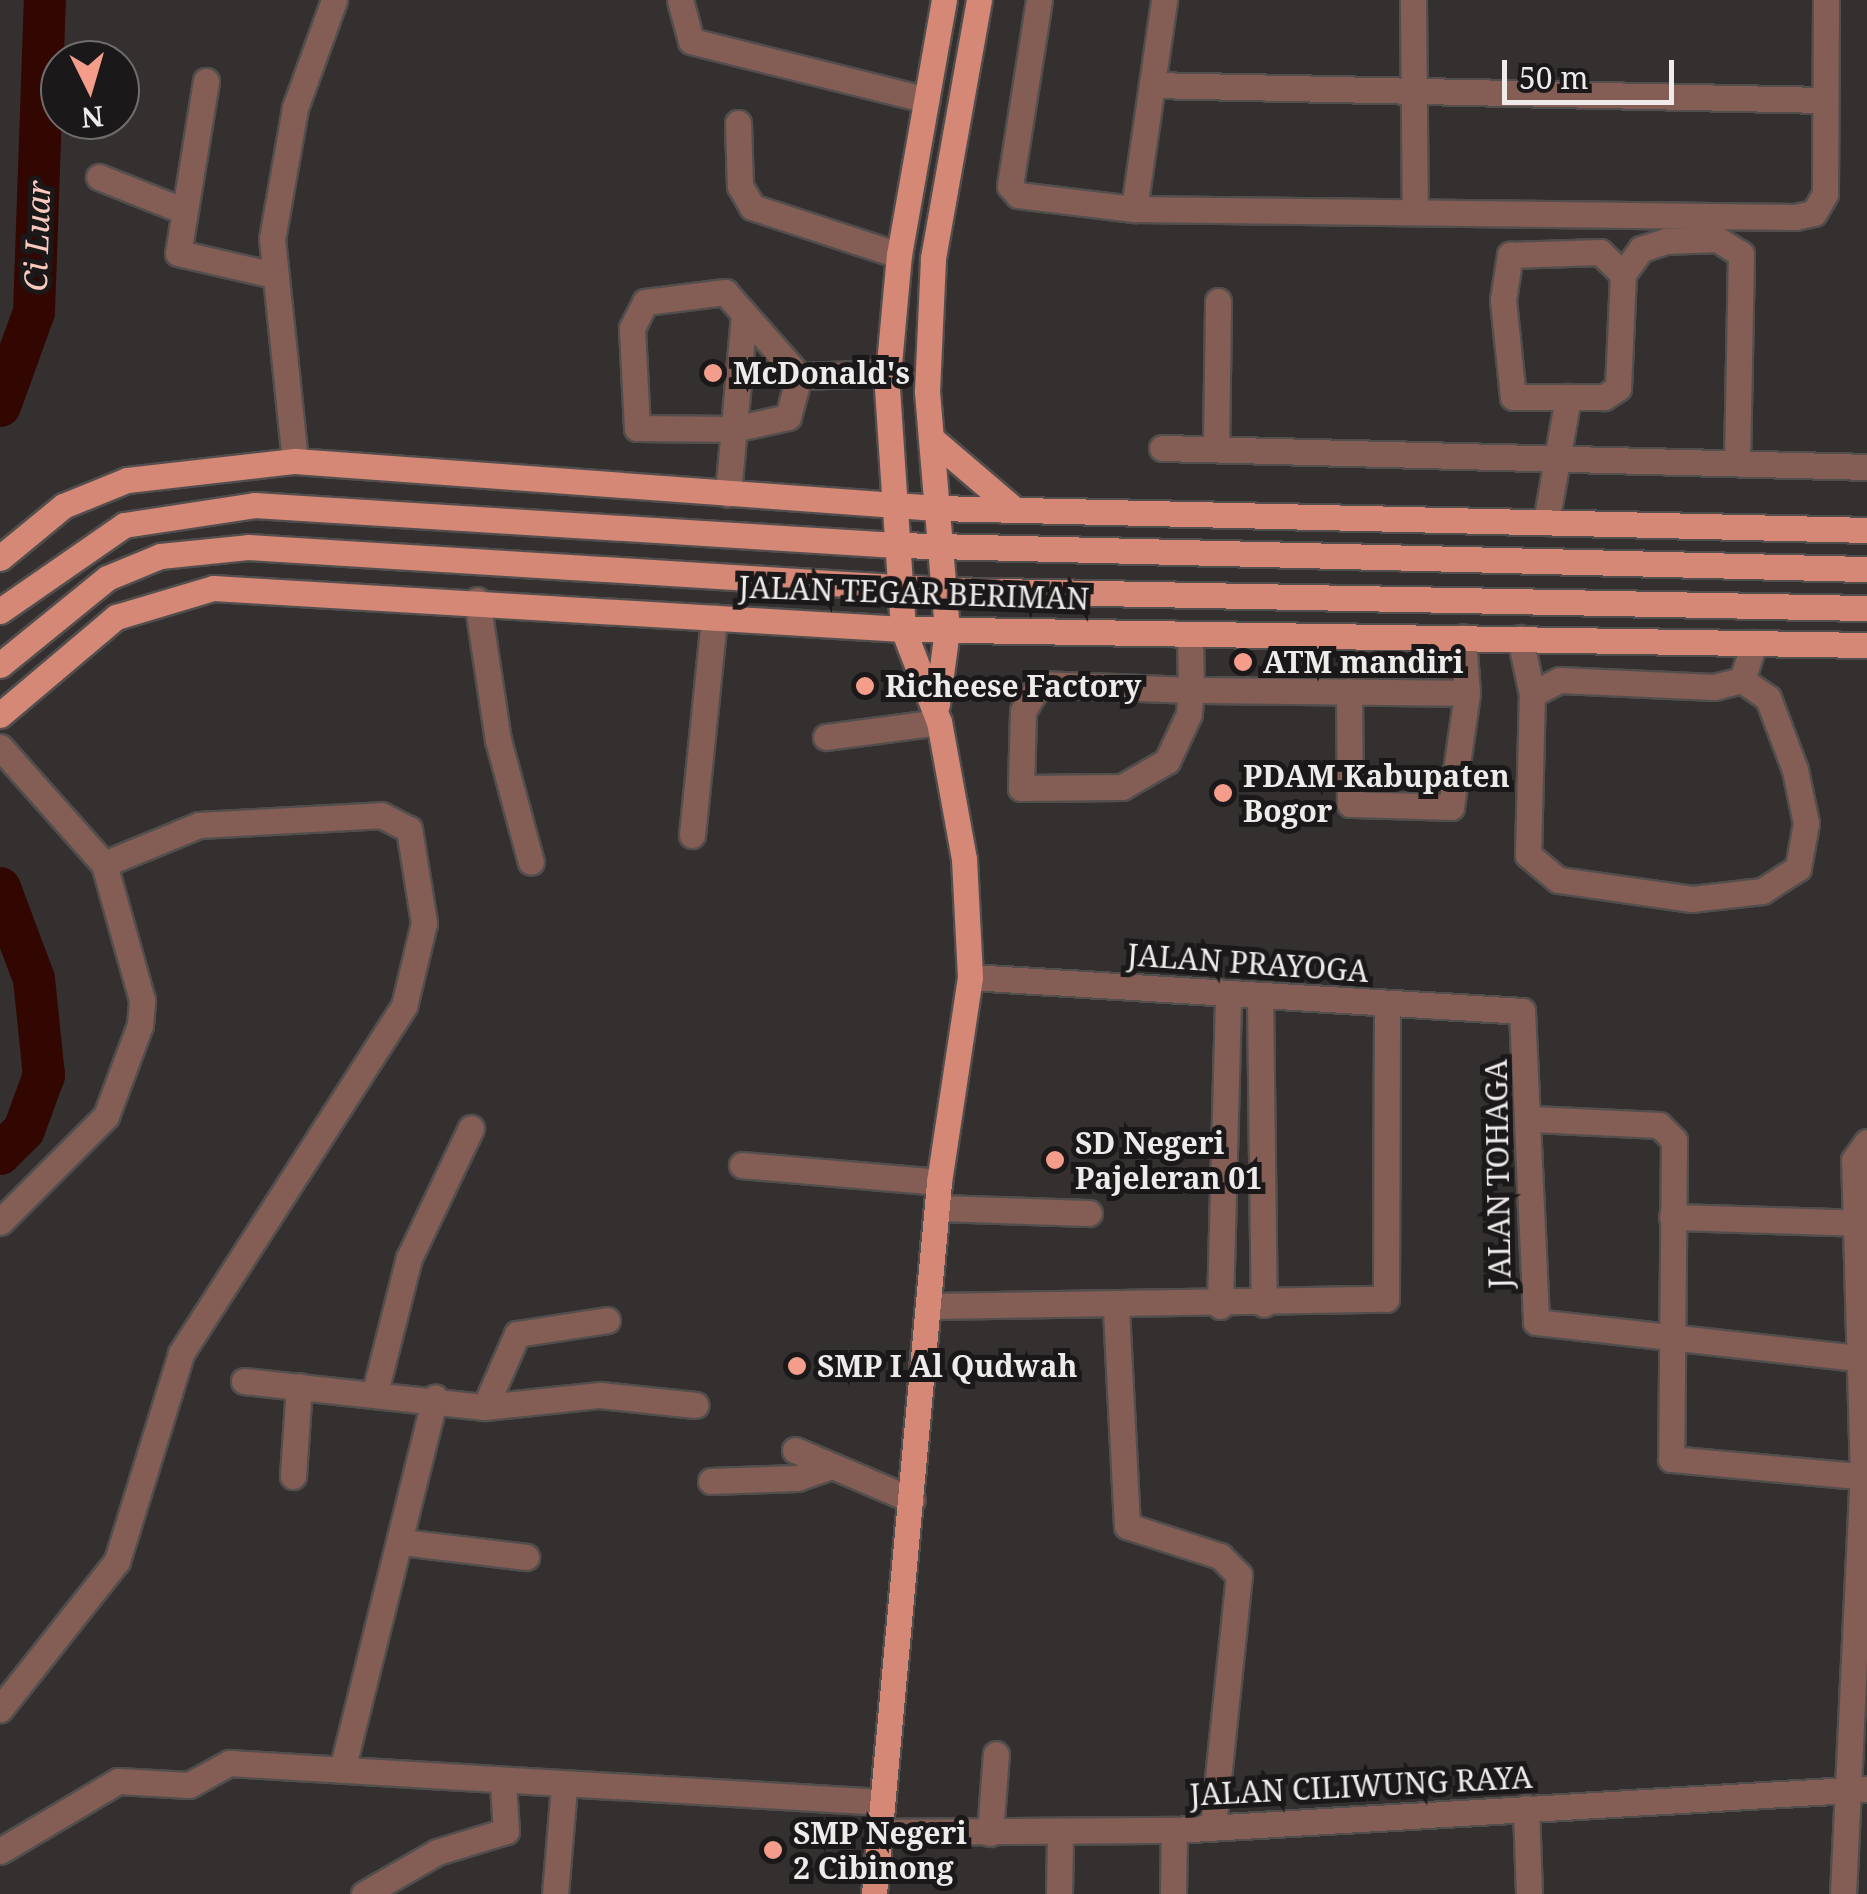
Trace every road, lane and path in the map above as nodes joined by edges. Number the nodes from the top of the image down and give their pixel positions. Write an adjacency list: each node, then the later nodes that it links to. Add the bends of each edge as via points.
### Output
1 (334, 0): 20 (street, via 295,108)
2 (680, 0): 12 (street, via 692,41)
3 (944, 0): 12 (main road)
4 (979, 0): 28 (main road, via 934,258)
5 (1038, 0): 16 (street, via 1012,192)
6 (1164, 0): 10 (street)
7 (1413, 0): 11 (street)
8 (1826, 0): 13 (street)
9 (206, 81): 17 (street)
10 (1152, 85): 11 (street); 16 (street)
11 (1414, 91): 13 (street); 18 (street)
12 (927, 100): 19 (main road)
13 (1823, 100): 18 (street, via 1824,194 1814,213)
14 (738, 123): 19 (street, via 740,186 752,207)
15 (99, 177): 17 (street)
16 (1134, 209): 18 (street)
17 (182, 210): 20 (street, via 184,258)
18 (1415, 210)
19 (899, 255): 24 (main road)
20 (270, 274): 32 (street)
21 (1623, 274): 26 (street, via 1618,388); 26 (street, via 1600,252 1518,254 1507,262 1507,391); 33 (street, via 1641,249 1666,242 1717,239 1741,254)
22 (1218, 302): 30 (street)
23 (744, 315): 25 (street); 27 (street); 27 (street, via 726,292 660,294 632,328 636,428)
24 (887, 379): 25 (street); 36 (main road)
25 (799, 383): 27 (street, via 788,418)
26 (1568, 396): 31 (street)
27 (734, 429): 35 (street)
28 (931, 438): 37 (main road); 38 (main road)
29 (1162, 448): 30 (street)
30 (1216, 449): 31 (street)
31 (1553, 457): 33 (street); 39 (street)
32 (295, 461): 35 (main road); 43 (main road, via 127,480 63,506)
33 (1737, 463): 34 (street)
34 (1867, 468)
35 (728, 494): 36 (main road)
36 (892, 506): 37 (main road); 41 (main road)
37 (936, 508): 38 (main road); 42 (main road)
38 (1014, 509): 39 (main road)
39 (1546, 522): 40 (main road)
40 (1867, 530)
41 (896, 545): 42 (main road, JALAN TEGAR BERIMAN); 45 (main road); 49 (main road, JALAN TEGAR BERIMAN, via 254,504 124,525)
42 (940, 546): 44 (main road, JALAN TEGAR BERIMAN); 46 (main road)
43 (0, 558)
44 (1867, 570)
45 (900, 588): 46 (main road, JALAN TEGAR BERIMAN); 51 (main road); 58 (main road, JALAN TEGAR BERIMAN, via 248,547 160,556 106,578)
46 (944, 590): 48 (main road, JALAN TEGAR BERIMAN); 52 (main road)
47 (477, 600): 50 (main road, JALAN TEGAR BERIMAN); 64 (main road, JALAN TEGAR BERIMAN, via 278,586 158,598 116,616); 69 (street, via 498,740)
48 (1867, 608)
49 (0, 612)
50 (714, 617): 51 (main road, JALAN TEGAR BERIMAN); 68 (street)
51 (904, 630): 52 (main road, JALAN TEGAR BERIMAN); 65 (main road)
52 (948, 630): 53 (main road, JALAN TEGAR BERIMAN); 65 (main road)
53 (1190, 635): 54 (main road, JALAN TEGAR BERIMAN); 60 (street)
54 (1463, 637): 55 (main road, JALAN TEGAR BERIMAN); 62 (street)
55 (1520, 638): 56 (main road, JALAN TEGAR BERIMAN); 63 (street)
56 (1754, 643): 57 (main road, JALAN TEGAR BERIMAN); 59 (street)
57 (1867, 644)
58 (0, 665)
59 (1742, 680): 63 (street, via 1714,688 1560,680); 63 (street, via 1768,698 1796,770 1806,823 1798,868 1762,892 1692,899 1558,880 1528,855)
60 (1191, 690): 60 (street, via 1040,684 1023,711 1018,783 1069,791 1136,782 1186,733); 61 (street)
61 (1349, 691): 62 (street); 62 (street, via 1350,804 1442,811 1457,798)
62 (1467, 693)
63 (1532, 694)
64 (0, 715)
65 (938, 715): 66 (street); 71 (main road, via 964,859)
66 (826, 736)
67 (0, 746): 70 (street)
68 (692, 836)
69 (531, 862)
70 (104, 864): 83 (street, via 142,1000 140,1025 106,1116); 108 (street, via 199,824 382,815 409,828 424,923 404,1006 181,1354 117,1561)
71 (970, 977): 72 (street, JALAN PRAYOGA); 80 (main road)
72 (1228, 994): 73 (street, JALAN PRAYOGA); 87 (street)
73 (1260, 997): 74 (street, JALAN PRAYOGA); 85 (street)
74 (1388, 1005): 75 (street, JALAN PRAYOGA); 85 (street, via 1391,1295)
75 (1522, 1011): 76 (street, JALAN TOHAGA)
76 (1533, 1120): 82 (street, via 1670,1130); 90 (street, JALAN TOHAGA, via 1536,1322)
77 (470, 1128): 94 (street, via 408,1258)
78 (1867, 1142): 84 (street, via 1854,1160)
79 (742, 1165): 80 (street)
80 (938, 1195): 81 (street); 86 (main road)
81 (1089, 1213)
82 (1672, 1217): 84 (street); 90 (street)
83 (0, 1222)
84 (1863, 1238): 91 (street)
85 (1264, 1304): 87 (street)
86 (928, 1306): 88 (street); 103 (main road)
87 (1220, 1306): 88 (street)
88 (1116, 1309): 116 (street, via 1127,1526 1220,1556 1239,1574)
89 (606, 1320): 97 (street, via 517,1334)
90 (1668, 1340): 91 (street); 101 (street, via 1671,1459)
91 (1866, 1359): 101 (street)
92 (244, 1382): 93 (street)
93 (299, 1386): 94 (street); 100 (street)
94 (375, 1392): 95 (street)
95 (435, 1397): 97 (street); 104 (street)
96 (696, 1405): 97 (street, via 600,1395)
97 (485, 1407)
98 (795, 1450): 99 (street)
99 (832, 1466): 102 (street, via 797,1478); 103 (street)
100 (293, 1476)
101 (1865, 1477): 106 (street)
102 (710, 1481)
103 (912, 1500): 114 (main road)
104 (402, 1542): 105 (street); 110 (street)
105 (526, 1557)
106 (1864, 1579): 107 (street)
107 (1860, 1685): 113 (street)
108 (0, 1709)
109 (996, 1754): 119 (street)
110 (342, 1770): 111 (street); 121 (street, via 230,1763 189,1785 118,1781)
111 (502, 1784): 112 (street); 122 (street, via 506,1831 437,1852)
112 (564, 1786): 114 (street); 123 (street)
113 (1857, 1790): 115 (street, JALAN CILIWUNG RAYA); 128 (street)
114 (882, 1802): 118 (main road)
115 (1526, 1808): 116 (street, JALAN CILIWUNG RAYA); 127 (street)
116 (1213, 1826): 117 (street, JALAN CILIWUNG RAYA)
117 (1174, 1830): 120 (street, JALAN CILIWUNG RAYA); 126 (street)
118 (879, 1832): 119 (street, JALAN CILIWUNG RAYA); 124 (main road)
119 (990, 1833): 120 (street, JALAN CILIWUNG RAYA)
120 (1060, 1834): 125 (street)
121 (0, 1851)
122 (364, 1894)
123 (556, 1894)
124 (874, 1894)
125 (1059, 1894)
126 (1173, 1894)
127 (1529, 1894)
128 (1842, 1894)

